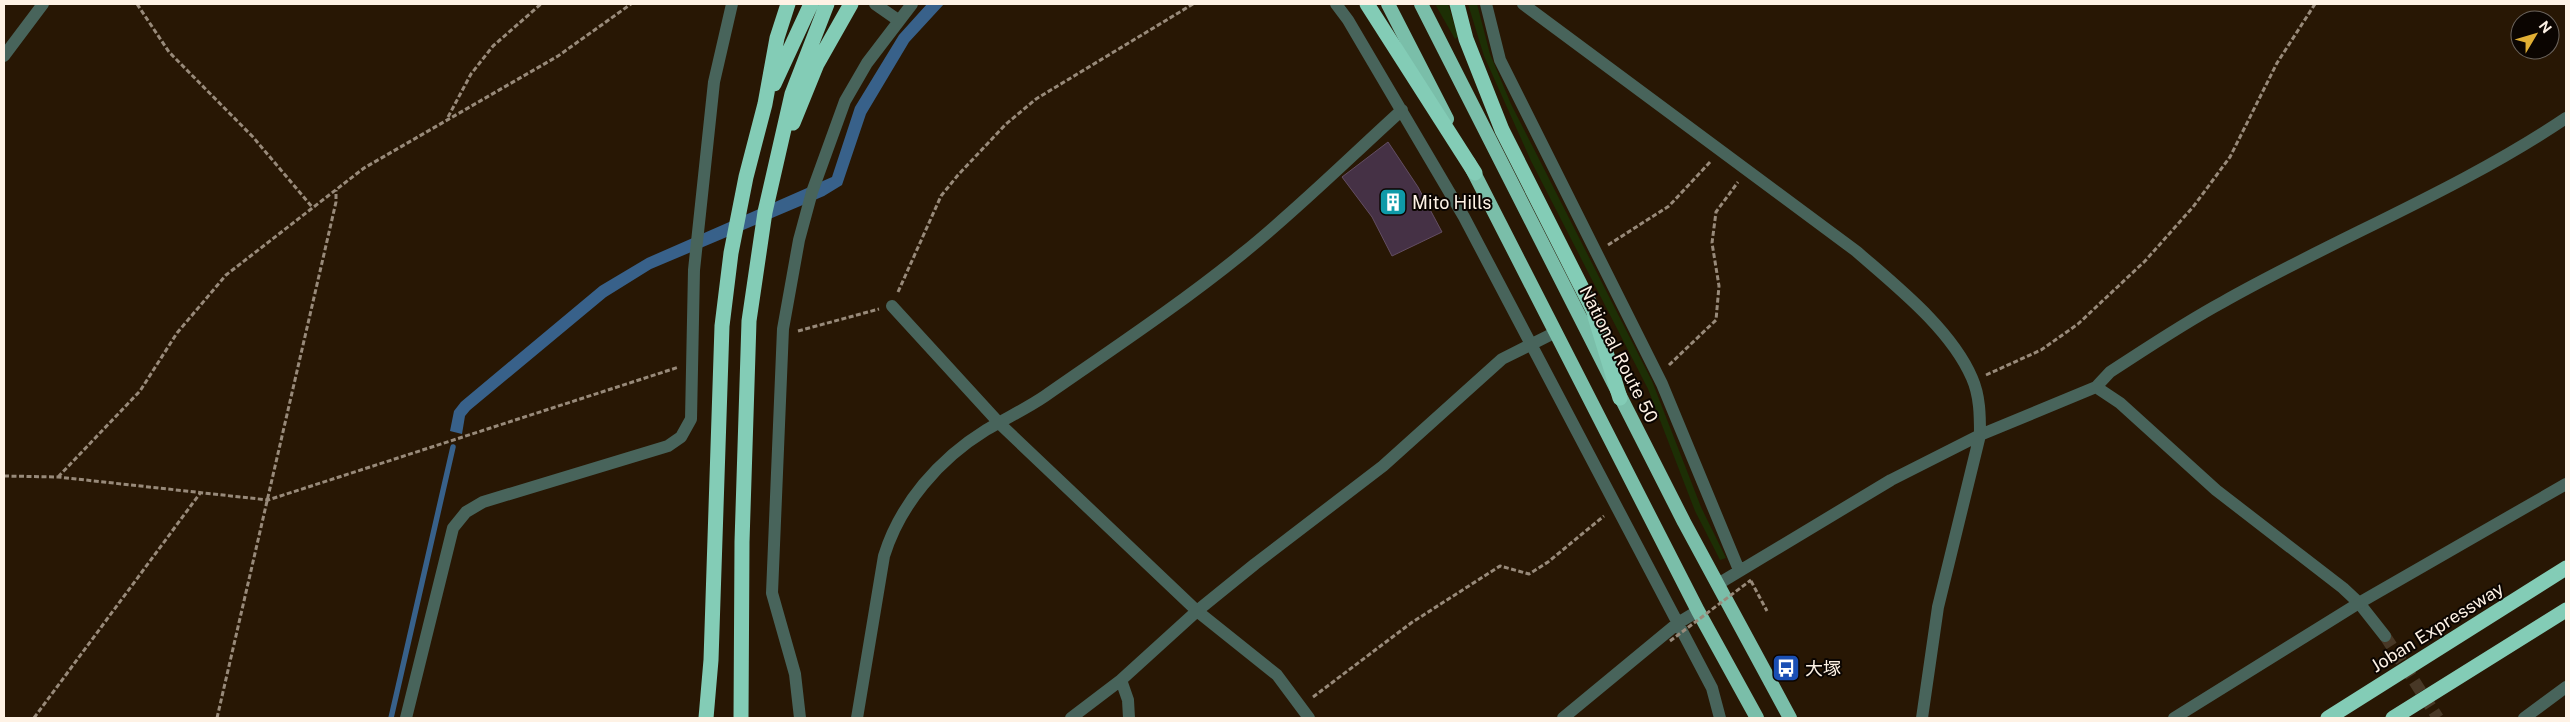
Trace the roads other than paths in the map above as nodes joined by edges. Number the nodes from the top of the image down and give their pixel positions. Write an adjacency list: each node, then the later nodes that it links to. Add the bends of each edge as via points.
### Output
1 (42, 4): 17 (street)
2 (732, 4): 42 (street, via 714,82 694,270 691,418 681,437 668,446 483,502 466,512 453,528)
3 (788, 4): 18 (highway, via 777,38)
4 (811, 4): 18 (highway)
5 (828, 4): 21 (highway, via 792,94)
6 (851, 4): 21 (highway, via 817,64)
7 (875, 4): 16 (street)
8 (912, 4): 16 (street)
9 (1336, 4): 19 (street)
10 (1367, 4): 22 (highway)
11 (1388, 4): 22 (highway)
12 (1421, 4): 27 (highway, National Route 50)
13 (1458, 4): 27 (highway, via 1466,39 1502,130 1593,310)
14 (1486, 4): 32 (street, via 1500,60 1658,376)
15 (1523, 4): 29 (street, via 1856,251 1902,291 1962,358 1973,380 1980,412)
16 (898, 20): 45 (street, via 845,101 801,231 783,329 772,593 796,674)
17 (4, 56)
18 (766, 104): 43 (highway, via 736,225 722,326 711,660)
19 (1402, 110): 25 (street, via 1464,217); 28 (street, via 1242,254 1157,318)
20 (2566, 118): 26 (street, via 2531,142 2222,302 2110,372)
21 (783, 144): 44 (highway, via 765,212 749,321 742,542)
22 (1475, 173): 24 (highway)
23 (892, 306): 28 (street)
24 (1556, 332): 25 (street); 37 (highway)
25 (1531, 345): 36 (street, via 1502,359 1383,466); 38 (street)
26 (2096, 387): 29 (street); 34 (street, via 2120,403 2216,490)
27 (1620, 398): 33 (highway, National Route 50)
28 (1000, 424): 36 (street); 46 (street, via 944,461 903,511 890,535)
29 (1980, 435): 32 (street, via 1891,480); 54 (street, via 1938,607)
30 (2566, 484): 34 (street)
31 (2566, 568): 56 (highway, Joban Expressway)
32 (1739, 570): 33 (street)
33 (1718, 584): 53 (highway, National Route 50)
34 (2360, 603): 39 (street); 55 (street)
35 (2566, 610): 57 (highway)
36 (1197, 611): 40 (street); 49 (street, via 1277,675)
37 (1698, 611): 38 (street); 52 (highway)
38 (1678, 623): 50 (street); 51 (street, via 1712,688)
39 (2385, 636)
40 (1121, 680): 47 (street); 48 (street, via 1128,700)
41 (2566, 687): 58 (street)
42 (406, 718)
43 (706, 718)
44 (741, 718)
45 (800, 718)
46 (857, 718)
47 (1071, 718)
48 (1129, 718)
49 (1309, 718)
50 (1563, 718)
51 (1720, 718)
52 (1757, 718)
53 (1790, 718)
54 (1922, 718)
55 (2174, 718)
56 (2328, 718)
57 (2393, 718)
58 (2524, 718)

